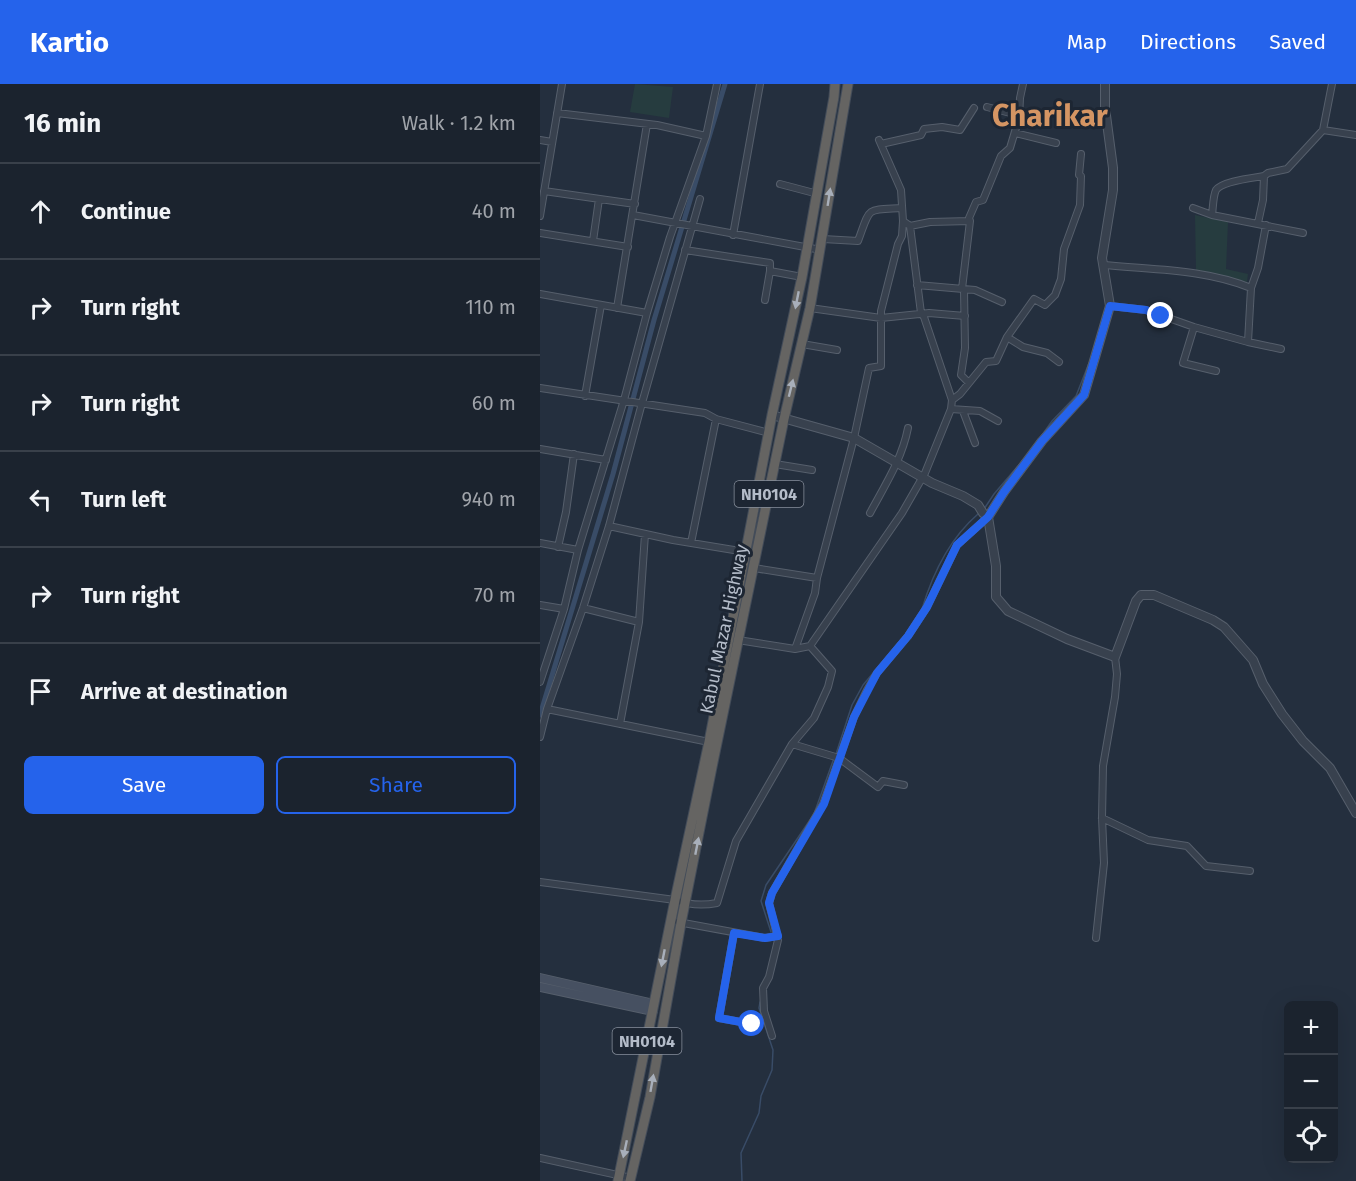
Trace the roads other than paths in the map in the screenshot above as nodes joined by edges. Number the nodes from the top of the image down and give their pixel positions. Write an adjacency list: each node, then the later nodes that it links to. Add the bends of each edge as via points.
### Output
1 (562, 84): 11 (street)
2 (717, 84): 17 (street)
3 (760, 84): 41 (street)
4 (835, 84): 25 (highway, Kabul Mazar Highway / NH0104)
5 (848, 84): 42 (highway, Kabul Mazar Highway / NH0104, one-way to 5)
6 (1023, 84): 12 (street)
7 (1105, 84): 48 (street, via 1113,190)
8 (1332, 84): 14 (street)
9 (987, 107): 12 (street)
10 (975, 108): 29 (street, via 960,130 924,129 921,135 880,142 902,190)
11 (557, 113): 13 (street); 19 (street)
12 (1019, 118): 15 (street)
13 (647, 124): 17 (street); 28 (street)
14 (1323, 130): 16 (street); 22 (street, via 1287,169)
15 (1015, 133): 20 (street); 35 (street, via 983,200 976,202)
16 (1356, 135)
17 (706, 136): 36 (street)
18 (540, 140): 19 (street)
19 (552, 142): 24 (street)
20 (1056, 143)
21 (1082, 154): 66 (street, via 1080,205 1064,249 1055,295 1045,305 1034,299)
22 (1264, 177): 32 (street, via 1220,187 1215,192); 37 (street)
23 (780, 184): 25 (street)
24 (544, 190): 26 (street); 33 (street)
25 (818, 194): 45 (highway, Kabul Mazar Highway / NH0104)
26 (599, 199): 28 (street); 43 (street)
27 (700, 199): 36 (street)
28 (635, 204): 31 (street)
29 (902, 208): 34 (street); 42 (street, via 873,209 858,241)
30 (1193, 208): 32 (street)
31 (633, 215): 36 (street); 44 (street)
32 (1212, 215): 37 (street)
33 (540, 216)
34 (903, 221): 38 (street); 64 (street)
35 (970, 221): 38 (street); 53 (street)
36 (684, 224): 41 (street); 46 (street); 61 (street)
37 (1262, 224): 40 (street); 52 (street, via 1258,268)
38 (910, 226): 51 (street)
39 (540, 233): 43 (street)
40 (1304, 233)
41 (734, 235): 45 (street)
42 (823, 239): 47 (highway, Kabul Mazar Highway / NH0104)
43 (593, 242): 44 (street)
44 (628, 247): 59 (street)
45 (808, 248): 47 (street); 50 (highway, Kabul Mazar Highway / NH0104)
46 (685, 250): 49 (street, via 767,262); 77 (street)
47 (821, 250): 60 (highway, Kabul Mazar Highway / NH0104)
48 (1104, 265): 52 (street, via 1189,272); 58 (street)
49 (770, 272): 50 (street); 55 (street)
50 (802, 277): 80 (highway, Kabul Mazar Highway / NH0104, one-way to 80)
51 (917, 285): 53 (street); 62 (street)
52 (1251, 288): 67 (street)
53 (963, 290): 56 (street, via 975,290); 63 (street)
54 (540, 294): 57 (street)
55 (765, 300)
56 (1002, 302)
57 (601, 305): 59 (street); 75 (street)
58 (1110, 306): 65 (street, via 1146,310); 96 (street, via 1084,395 1042,441)
59 (617, 308): 61 (street)
60 (810, 308): 64 (street); 68 (highway, Kabul Mazar Highway / NH0104)
61 (647, 313): 77 (street)
62 (921, 313): 63 (street); 64 (street); 76 (street)
63 (965, 315): 73 (street, via 961,375)
64 (880, 318): 86 (street, via 881,366 869,368)
65 (1194, 327): 67 (street); 72 (street, via 1183,363)
66 (1007, 337): 71 (street); 73 (street, via 996,361 986,362)
67 (1248, 342): 69 (street)
68 (802, 344): 70 (street); 82 (highway, Kabul Mazar Highway / NH0104, one-way to 68)
69 (1281, 349)
70 (837, 350)
71 (1059, 362)
72 (1216, 371)
73 (969, 383): 76 (street)
74 (540, 388): 75 (street)
75 (585, 396): 77 (street)
76 (952, 400): 78 (street)
77 (633, 401): 81 (street, via 705,413); 90 (street); 97 (street, via 631,447)
78 (951, 409): 79 (street); 94 (street)
79 (963, 411): 83 (street, via 980,411); 87 (street)
80 (772, 415): 82 (street); 85 (highway, Kabul Mazar Highway / NH0104)
81 (716, 419): 85 (street); 100 (street)
82 (784, 419): 86 (street); 92 (highway, Kabul Mazar Highway / NH0104)
83 (998, 421)
84 (908, 428): 91 (street)
85 (769, 433): 103 (highway, Kabul Mazar Highway / NH0104)
86 (854, 438): 91 (street); 105 (street)
87 (975, 443)
88 (540, 449): 89 (street)
89 (574, 454): 90 (street); 101 (street)
90 (606, 460): 102 (street)
91 (897, 463): 94 (street); 95 (street)
92 (775, 464): 93 (street); 104 (highway, Kabul Mazar Highway / NH0104)
93 (812, 470)
94 (922, 477): 96 (street, via 978,505); 111 (street, via 902,513)
95 (870, 513)
96 (985, 515): 113 (street, via 996,566 996,597 1001,604 1047,630); 121 (street, via 957,545 927,607 877,673)
97 (609, 526): 98 (street); 107 (street)
98 (645, 534): 100 (street); 109 (street)
99 (540, 543): 101 (street)
100 (691, 543): 103 (street)
101 (558, 547): 102 (street)
102 (578, 550): 108 (street)
103 (746, 552): 119 (highway, Kabul Mazar Highway / NH0104)
104 (754, 568): 105 (street); 110 (highway, Kabul Mazar Highway / NH0104)
105 (817, 578): 112 (street)
106 (540, 605): 108 (street)
107 (583, 608): 109 (street); 116 (street)
108 (564, 609): 114 (street)
109 (639, 622): 117 (street)
110 (738, 640): 112 (street); 128 (highway, Kabul Mazar Highway / NH0104, one-way to 110)
111 (810, 646): 112 (street); 120 (street, via 832,671 814,718)
112 (795, 649)
113 (1115, 657): 123 (street, via 1141,595 1154,595 1224,627 1253,660 1282,714 1330,768); 124 (street, via 1117,674 1103,766)
114 (543, 663): 115 (street)
115 (540, 682)
116 (547, 709): 117 (street); 118 (street)
117 (620, 724): 119 (street)
118 (540, 737)
119 (709, 742): 127 (highway, Kabul Mazar Highway / NH0104)
120 (792, 744): 121 (street); 128 (street, via 736,841 717,903)
121 (836, 757): 122 (street, via 878,787 883,781); 132 (street, via 824,804 772,893 769,903)
122 (904, 785)
123 (1356, 813)
124 (1102, 818): 125 (street, via 1148,840 1187,846 1206,866); 133 (street, via 1104,863)
125 (1250, 871)
126 (540, 882): 127 (street)
127 (675, 900): 128 (street); 129 (highway, Kabul Mazar Highway / NH0104)
128 (685, 904): 130 (highway, Kabul Mazar Highway / NH0104)
129 (671, 920): 130 (street); 136 (highway, Kabul Mazar Highway / NH0104, one-way to 136)
130 (681, 923): 131 (street); 141 (highway, Kabul Mazar Highway / NH0104, one-way to 130, via 650,1097)
131 (734, 933): 132 (street); 137 (street, via 719,1018)
132 (778, 936): 138 (street, via 763,988 764,1011)
133 (1096, 938)
134 (540, 978): 136 (main road)
135 (540, 987): 136 (main road)
136 (654, 1008): 140 (highway, Kabul Mazar Highway / NH0104, one-way to 140)
137 (752, 1024)
138 (772, 1036)
139 (540, 1158): 140 (street)
140 (619, 1178): 141 (street)
141 (630, 1179)

